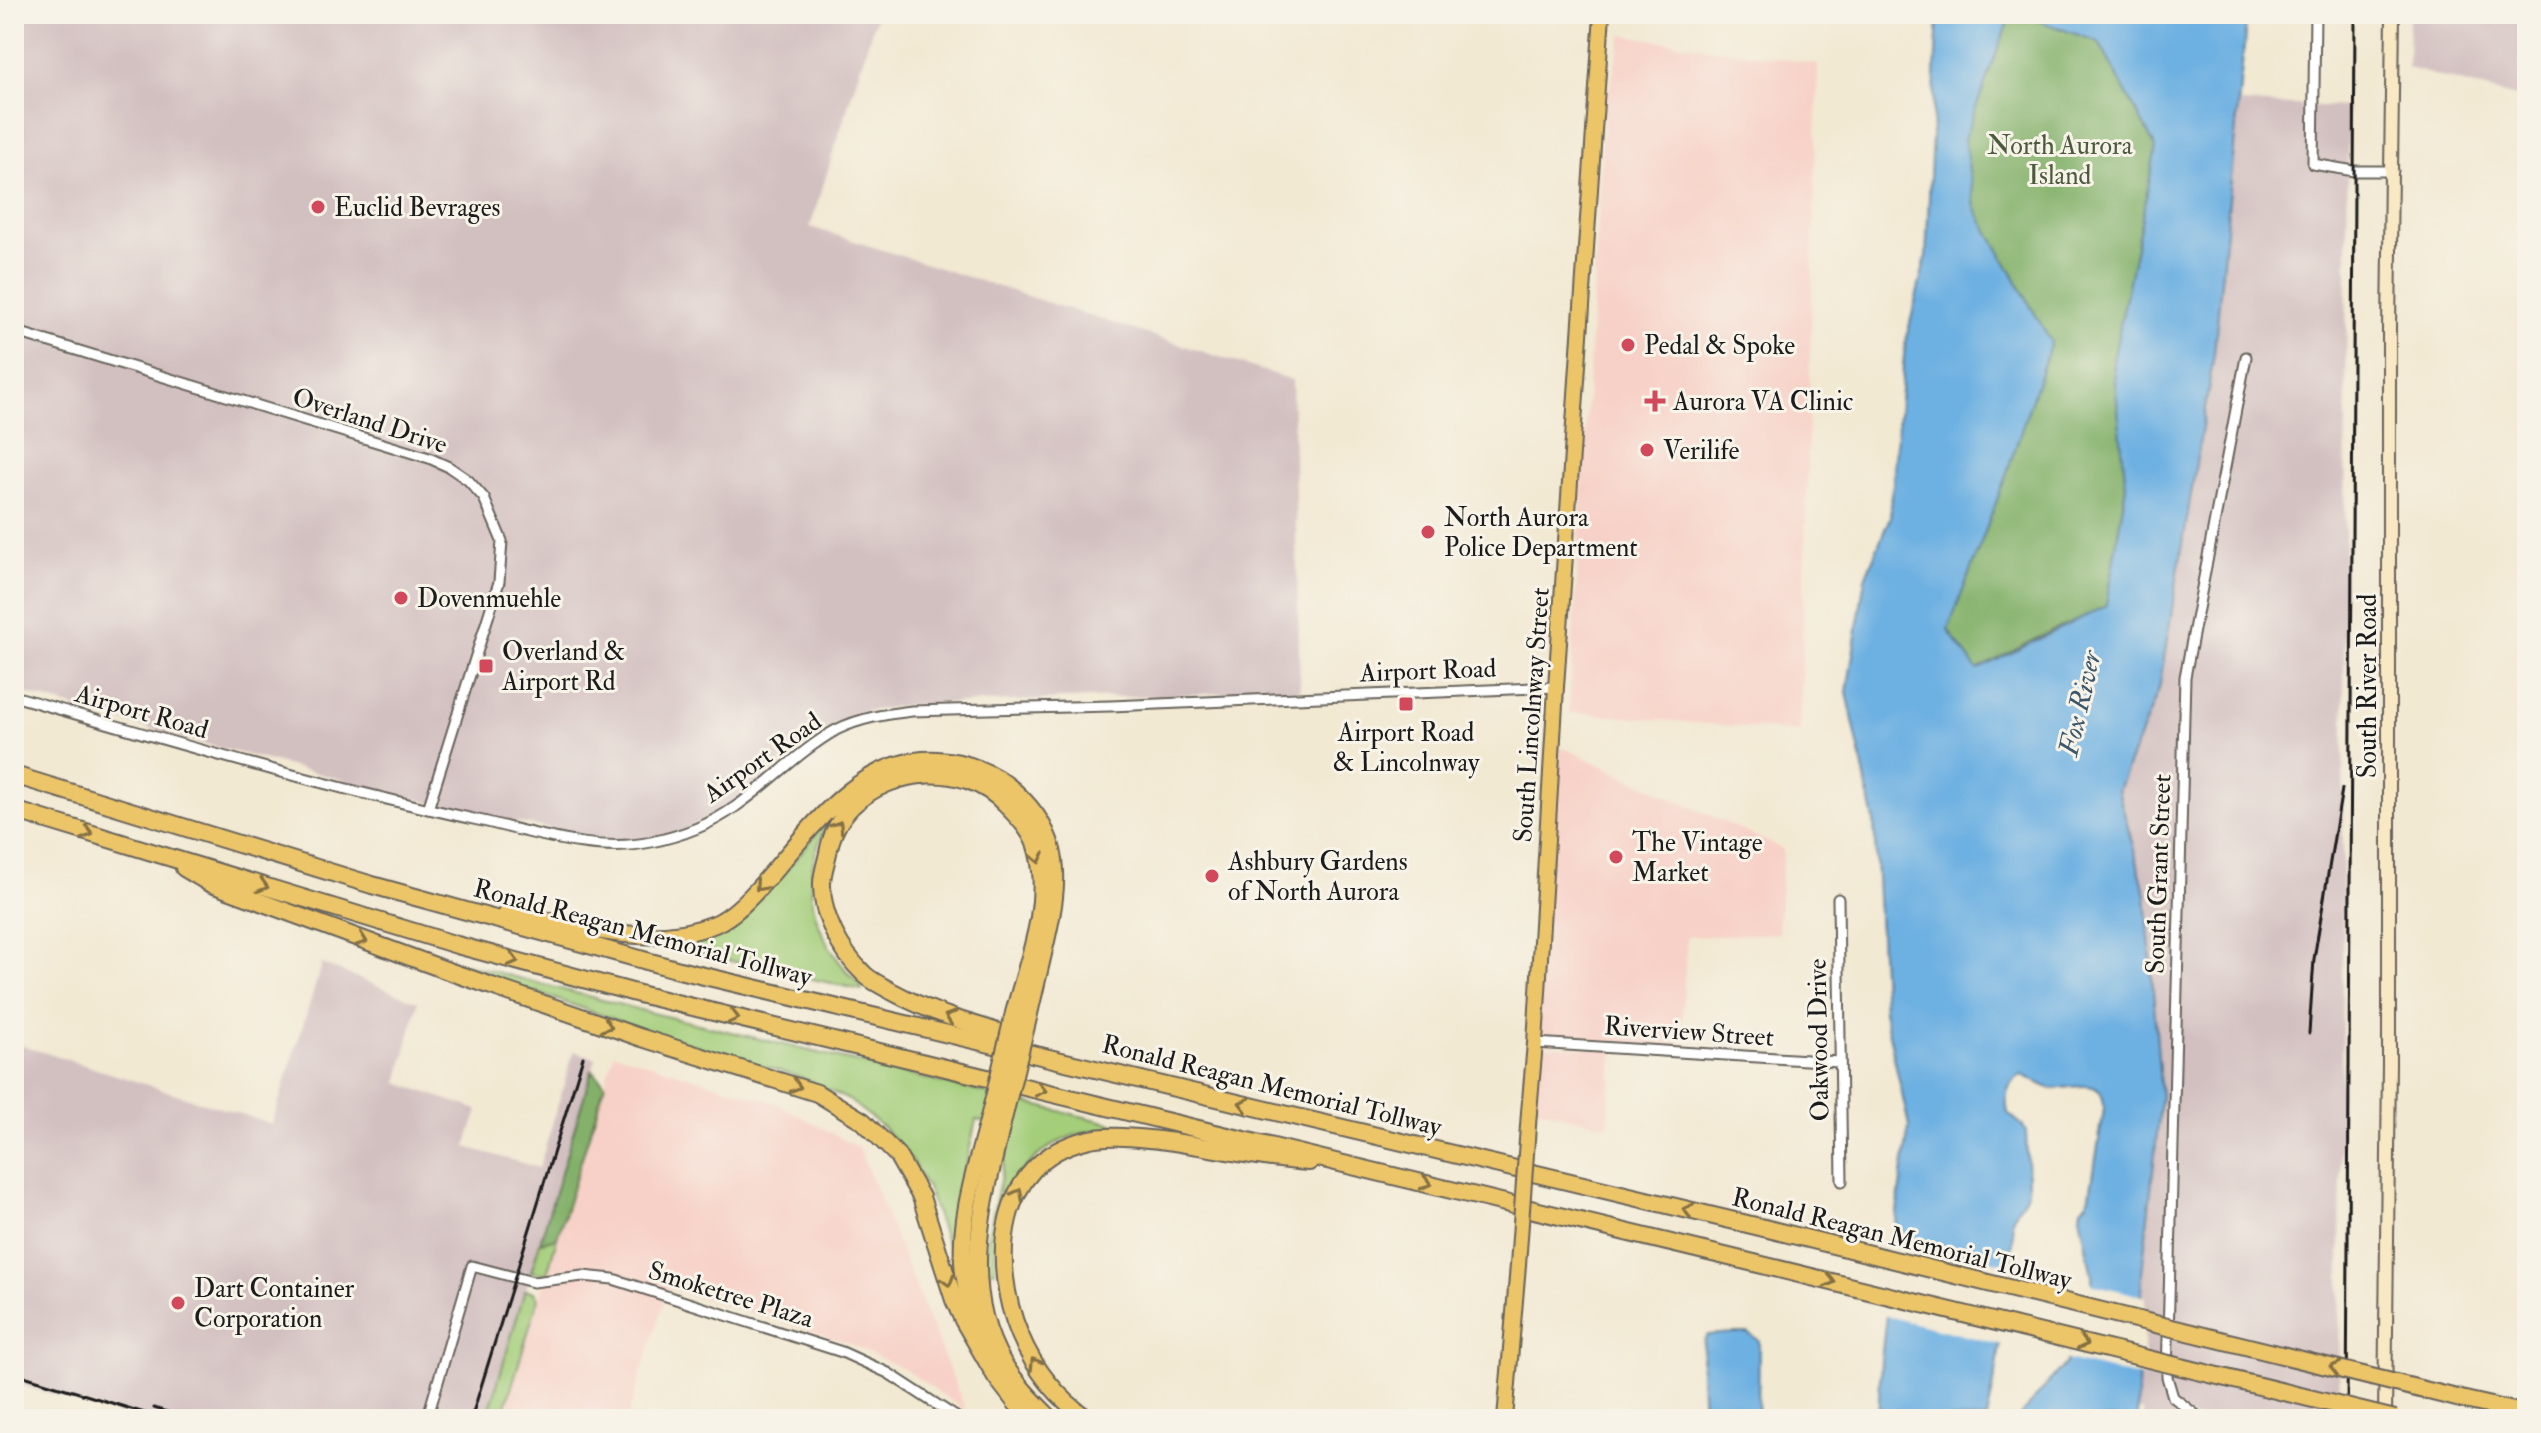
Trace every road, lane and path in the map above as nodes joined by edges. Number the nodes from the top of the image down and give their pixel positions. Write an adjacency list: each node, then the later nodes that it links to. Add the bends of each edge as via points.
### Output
1 (1602, 14): 7 (main road, South Lincolnway Street)
2 (2315, 14): 4 (street, via 2313,164)
3 (2393, 14): 4 (main road, South River Road)
4 (2393, 171): 31 (main road, South River Road)
5 (14, 331): 10 (street, Overland Drive, via 429,458 468,480 484,498 502,541 499,582)
6 (2246, 357): 30 (street, South Grant Street, via 2185,677 2167,1377 2173,1397)
7 (1556, 687): 10 (street, Airport Road, via 885,714 852,723 818,742 716,819 644,844 576,842); 16 (main road, South Lincolnway Street)
8 (14, 696): 10 (street, Airport Road, via 283,774)
9 (14, 775): 14 (highway, Ronald Reagan Memorial Tollway)
10 (428, 809)
11 (14, 810): 12 (highway, one-way to 12)
12 (162, 855): 20 (highway, one-way to 20, via 643,995); 22 (highway, one-way to 22, via 209,883 612,1028 817,1093 852,1114 897,1155 921,1197 954,1300)
13 (1838, 899): 18 (street, Oakwood Drive)
14 (441, 905): 15 (highway, one-way to 14, via 1055,901 1056,867 1047,834 1032,808 1011,788 982,769 949,760 917,759 881,770 851,788 752,896 718,923 678,935 635,936); 17 (highway, Ronald Reagan Memorial Tollway, via 683,971)
15 (1021, 1016): 17 (highway, one-way to 15, via 999,1031 916,1005 867,978 847,957 830,927 822,884 832,834 851,806 903,777 933,773 965,779 995,793 1024,822 1038,851 1042,883); 19 (highway, bridge)
16 (1535, 1043): 18 (street, Riverview Street); 29 (main road, South Lincolnway Street, bridge)
17 (1048, 1056): 23 (highway, Ronald Reagan Memorial Tollway, one-way to 17, bridge)
18 (1839, 1062): 21 (street, Oakwood Drive)
19 (998, 1108): 22 (highway, via 968,1206 963,1270); 27 (highway, via 976,1266 989,1335 1011,1374)
20 (1351, 1164): 28 (highway, one-way to 20, via 1034,1363 1010,1306 1004,1235 1016,1194 1035,1168 1064,1148 1112,1137 1207,1146 1284,1161); 32 (highway, one-way to 32, bridge)
21 (1842, 1181)
22 (996, 1377): 26 (highway)
23 (2527, 1414)
24 (427, 1419): 25 (street, Smoketree Plaza, via 472,1266 533,1282 583,1276 613,1279 842,1352 888,1373)
25 (959, 1419)
26 (1032, 1419)
27 (1051, 1419)
28 (1088, 1419)
29 (1505, 1419)
30 (2201, 1419)
31 (2385, 1419)
32 (2395, 1419)

